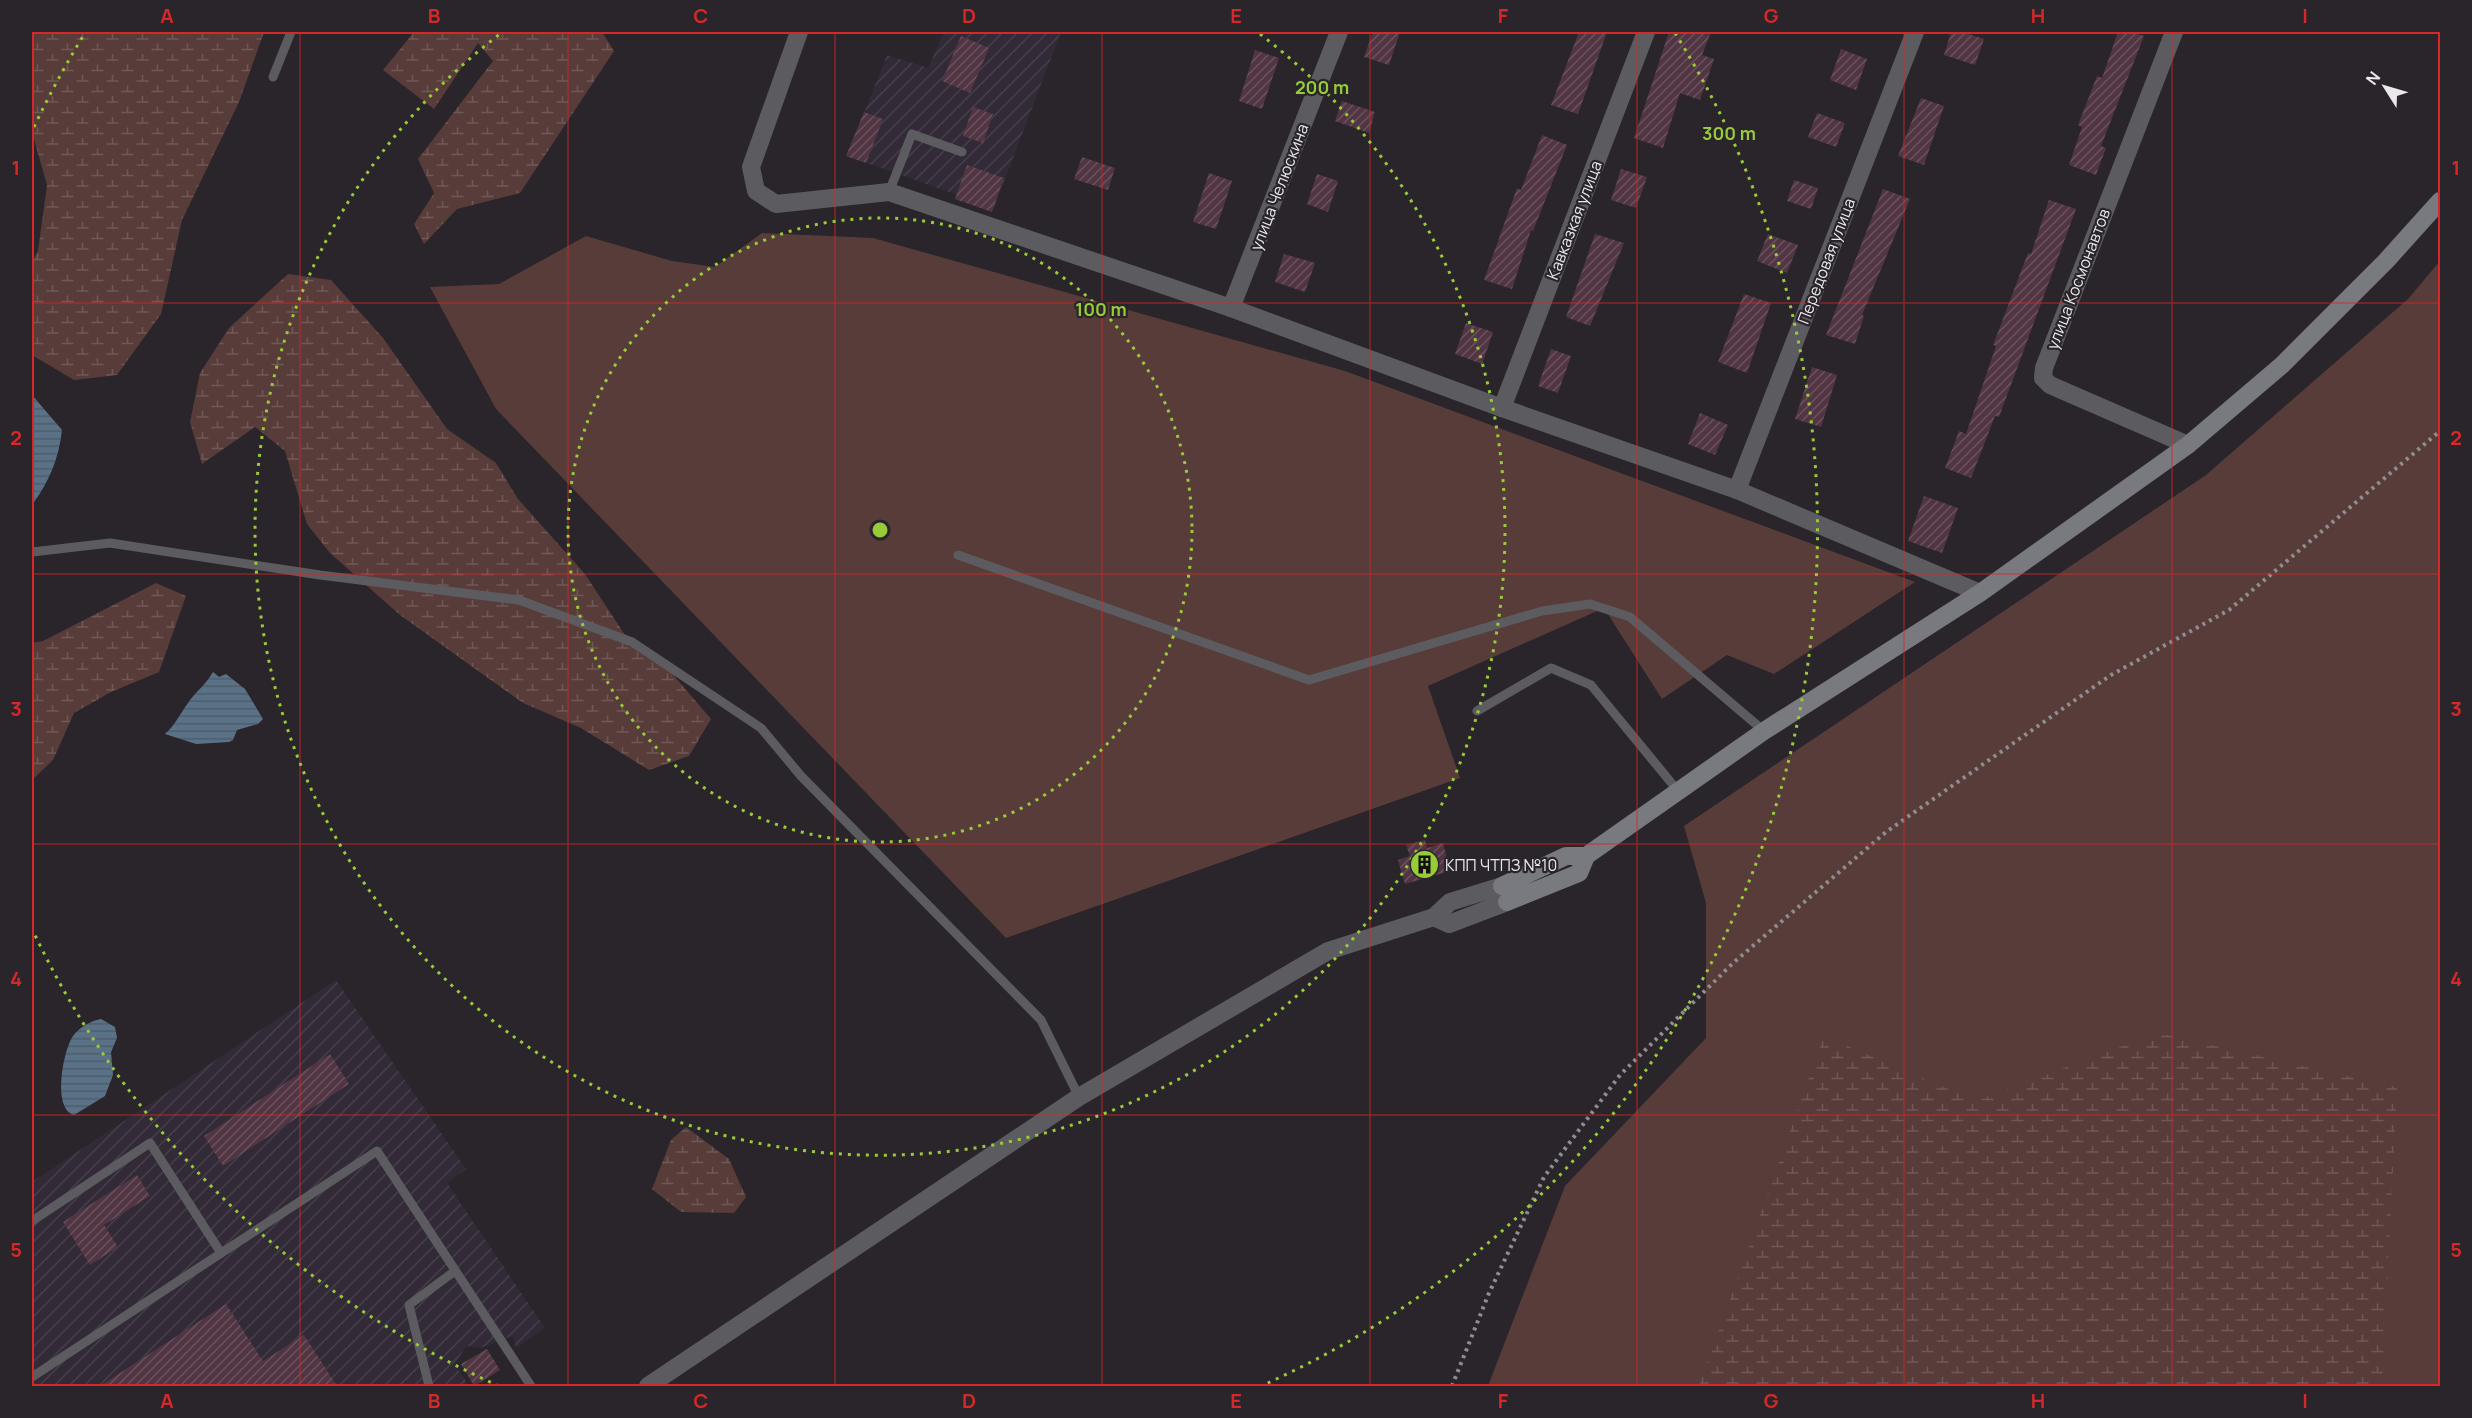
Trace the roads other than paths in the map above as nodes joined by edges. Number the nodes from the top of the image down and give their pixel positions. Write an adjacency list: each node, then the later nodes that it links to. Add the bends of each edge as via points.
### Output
1 (291, 32): 7 (lane)
2 (799, 32): 9 (street, via 751,167 756,191 776,204)
3 (1339, 32): 11 (street, улица Челюскина)
4 (1646, 32): 12 (street, Кавказкая улица)
5 (1916, 32): 14 (street, Передовая улица)
6 (2174, 32): 13 (street, улица Космонавтов, via 2043,378 2050,385)
7 (273, 77)
8 (962, 152): 9 (lane, via 912,135)
9 (889, 192): 11 (street)
10 (2440, 201): 13 (street, via 2282,365)
11 (1231, 308): 12 (street)
12 (1502, 408): 14 (street)
13 (2188, 445): 17 (street)
14 (1737, 490): 17 (street)
15 (32, 552): 21 (lane, via 110,543 519,600 632,642 761,728 801,776 1041,1020)
16 (958, 555): 19 (lane, via 1309,680 1542,611 1590,604 1630,617)
17 (1980, 593): 19 (street)
18 (1477, 711): 20 (lane, via 1551,668 1591,685)
19 (1764, 731): 20 (street)
20 (1678, 791): 21 (street, via 1586,856 1579,873 1504,894 1449,924 1434,917 1328,951)
21 (1079, 1097): 28 (street)
22 (32, 1221): 23 (lane, via 150,1143)
23 (221, 1253): 24 (lane, via 377,1151); 25 (lane)
24 (455, 1271): 26 (lane, via 409,1305); 27 (lane)
25 (32, 1377)
26 (429, 1386)
27 (531, 1386)
28 (648, 1386)

